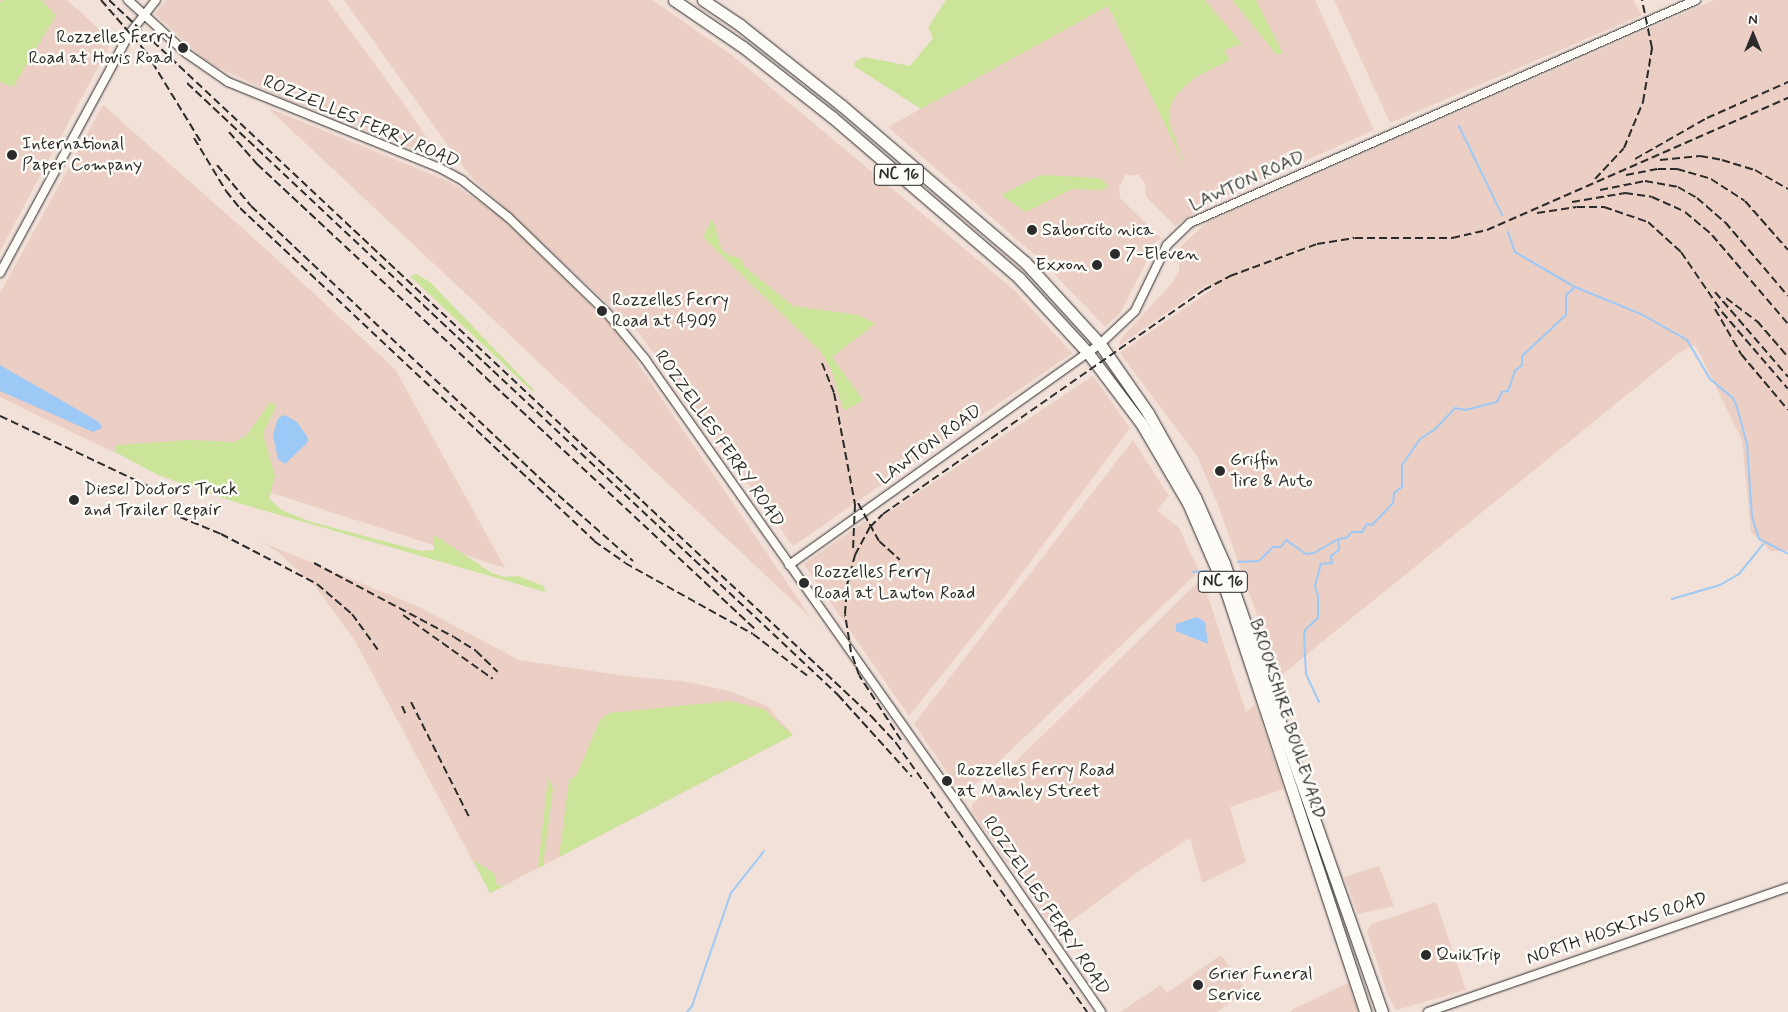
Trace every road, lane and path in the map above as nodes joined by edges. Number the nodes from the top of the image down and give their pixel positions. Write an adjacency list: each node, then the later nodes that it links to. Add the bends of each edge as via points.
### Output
1 (128, 0): 6 (street, ROZZELLES FERRY ROAD)
2 (156, 0): 6 (street)
3 (674, 0): 8 (highway, BROOKSHIRE BOULEVARD / NC 16)
4 (702, 0): 7 (highway, BROOKSHIRE BOULEVARD / NC 16)
5 (1696, 0): 10 (street, LAWTON ROAD, via 1190,223 1167,245 1135,311)
6 (144, 14): 9 (street, via 117,56); 12 (street, ROZZELLES FERRY ROAD, via 186,53 228,82 440,168 496,206 628,338)
7 (740, 25): 8 (highway); 10 (highway, BROOKSHIRE BOULEVARD / NC 16, via 1000,239 1048,285)
8 (730, 37): 11 (highway, BROOKSHIRE BOULEVARD / NC 16, via 832,117 1003,264 1045,303)
9 (0, 273)
10 (1100, 344): 11 (street, LAWTON ROAD); 16 (highway, BROOKSHIRE BOULEVARD / NC 16, via 1165,441 1209,526 1320,830)
11 (1088, 353): 12 (street, LAWTON ROAD); 15 (highway, BROOKSHIRE BOULEVARD / NC 16, via 1155,446 1188,503 1216,565)
12 (789, 565): 14 (street, ROZZELLES FERRY ROAD)
13 (1788, 887): 17 (street, NORTH HOSKINS ROAD)
14 (1100, 1012)
15 (1365, 1012)
16 (1382, 1012)
17 (1428, 1012)

